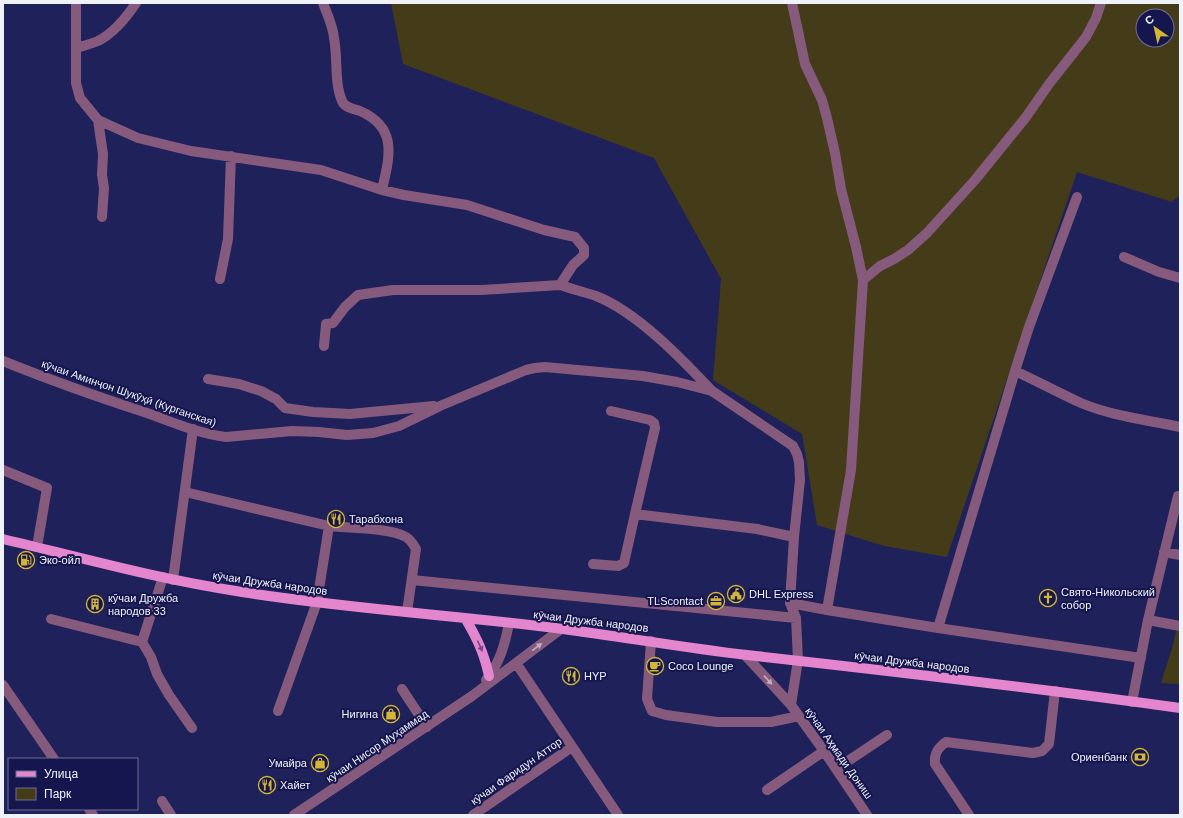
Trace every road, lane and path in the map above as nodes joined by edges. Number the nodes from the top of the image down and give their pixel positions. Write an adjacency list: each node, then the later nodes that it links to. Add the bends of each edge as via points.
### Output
1 (76, 3): 6 (street)
2 (136, 3): 6 (street, via 119,25 108,34 96,42)
3 (323, 3): 9 (street, via 334,37 343,104 372,118 388,141 390,154)
4 (792, 3): 15 (street, via 805,64 822,100 827,118)
5 (1102, 3): 15 (street, via 1086,37 975,180 908,250 880,266)
6 (76, 48): 7 (street, via 76,83 80,98)
7 (98, 120): 8 (street, via 138,138 191,151); 11 (street, via 103,154)
8 (231, 156): 9 (street, via 321,170); 14 (street, via 228,239)
9 (382, 190): 16 (street, via 467,205 544,230 575,237 584,248 584,254)
10 (1077, 197): 19 (street, via 1028,327)
11 (102, 217)
12 (1124, 257): 13 (street)
13 (1180, 278)
14 (220, 280)
15 (863, 280): 42 (street, via 851,470)
16 (560, 285): 17 (street, via 481,290 393,290 358,295 345,306 333,323 326,324); 21 (street, via 596,296 631,316 673,351)
17 (324, 346)
18 (3, 361): 25 (street, кӯчаи Аминҷон Шукӯҳӣ (Курганская), via 54,382)
19 (1015, 371): 24 (street, via 1082,403 1118,414); 50 (street)
20 (208, 379): 22 (street, via 240,384 261,391 276,399 284,408 313,412 350,414)
21 (712, 391): 22 (street, кӯчаи Аминҷон Шукӯҳӣ (Курганская), via 643,376 535,368); 31 (street, кӯчаи Аминҷон Шукӯҳӣ (Курганская), via 793,446 800,462)
22 (440, 406): 25 (street, кӯчаи Аминҷон Шукӯҳӣ (Курганская), via 399,426 373,433 347,435 292,431 226,437)
23 (611, 411): 29 (street, via 654,423 655,428)
24 (1180, 427)
25 (193, 429): 27 (street)
26 (3, 470): 33 (street, via 47,488)
27 (185, 492): 30 (street); 38 (street)
28 (1179, 493): 34 (street)
29 (635, 514): 31 (street, via 757,529); 36 (street, via 624,563 618,566)
30 (329, 526): 39 (street, via 389,532 406,537 416,549); 40 (street)
31 (794, 537): 41 (street)
32 (3, 538): 33 (main road, кӯчаи Дружба народов)
33 (37, 547): 37 (main road, кӯчаи Дружба народов)
34 (1164, 552): 35 (street); 47 (street)
35 (1180, 555)
36 (593, 564)
37 (163, 577): 38 (main road, кӯчаи Дружба народов); 52 (street)
38 (173, 580): 40 (main road, кӯчаи Дружба народов)
39 (412, 580): 43 (street); 45 (street)
40 (317, 602): 43 (main road, кӯчаи Дружба народов); 66 (street)
41 (790, 603): 42 (street); 45 (street)
42 (826, 610): 50 (street)
43 (407, 612): 44 (main road, кӯчаи Дружба народов)
44 (465, 618): 48 (main road, кӯчаи Дружба народов); 58 (main road, one-way to 58, via 482,648)
45 (796, 618): 56 (street)
46 (51, 619): 52 (street)
47 (1148, 620): 49 (street); 55 (street)
48 (508, 623): 51 (main road, кӯчаи Дружба народов); 58 (street, кӯчаи Нисор Муҳаммад, via 502,651)
49 (1180, 626)
50 (938, 628): 55 (street)
51 (561, 629): 53 (main road, кӯчаи Дружба народов); 57 (street, кӯчаи Нисор Муҳаммад, one-way to 51)
52 (142, 642): 69 (street, via 165,688)
53 (651, 642): 54 (main road, кӯчаи Дружба народов); 67 (street, via 647,699 652,711 717,722 771,722)
54 (745, 655): 56 (main road, кӯчаи Дружба народов); 64 (street, кӯчаи Аҳмади Дониш, one-way to 64)
55 (1141, 658): 63 (street)
56 (798, 660): 61 (main road, кӯчаи Дружба народов); 64 (street)
57 (516, 663): 62 (street, кӯчаи Нисор Муҳаммад); 71 (street)
58 (489, 676): 62 (street, кӯчаи Нисор Муҳаммад)
59 (3, 685): 73 (street)
60 (402, 689): 68 (street)
61 (1055, 691): 63 (main road, кӯчаи Дружба народов); 82 (street, via 1049,744 1042,751 1033,753 946,742 938,747 934,756 935,764)
62 (472, 696): 68 (street, кӯчаи Нисор Муҳаммад)
63 (1132, 702): 65 (main road, кӯчаи Дружба народов)
64 (791, 705): 67 (street, кӯчаи Аҳмади Дониш)
65 (1180, 708)
66 (278, 711)
67 (799, 716): 72 (street, кӯчаи Аҳмади Дониш)
68 (427, 727): 77 (street, кӯчаи Нисор Муҳаммад)
69 (192, 728)
70 (887, 734): 74 (street)
71 (572, 747): 79 (street, кӯчаи Фаридун Аттор); 80 (street)
72 (824, 751): 74 (street, кӯчаи Аҳмади Дониш); 75 (street)
73 (53, 758)
74 (836, 769): 81 (street, кӯчаи Аҳмади Дониш)
75 (767, 790)
76 (162, 801): 78 (street)
77 (299, 814)
78 (171, 815)
79 (473, 815)
80 (618, 815)
81 (867, 815)
82 (969, 815)

